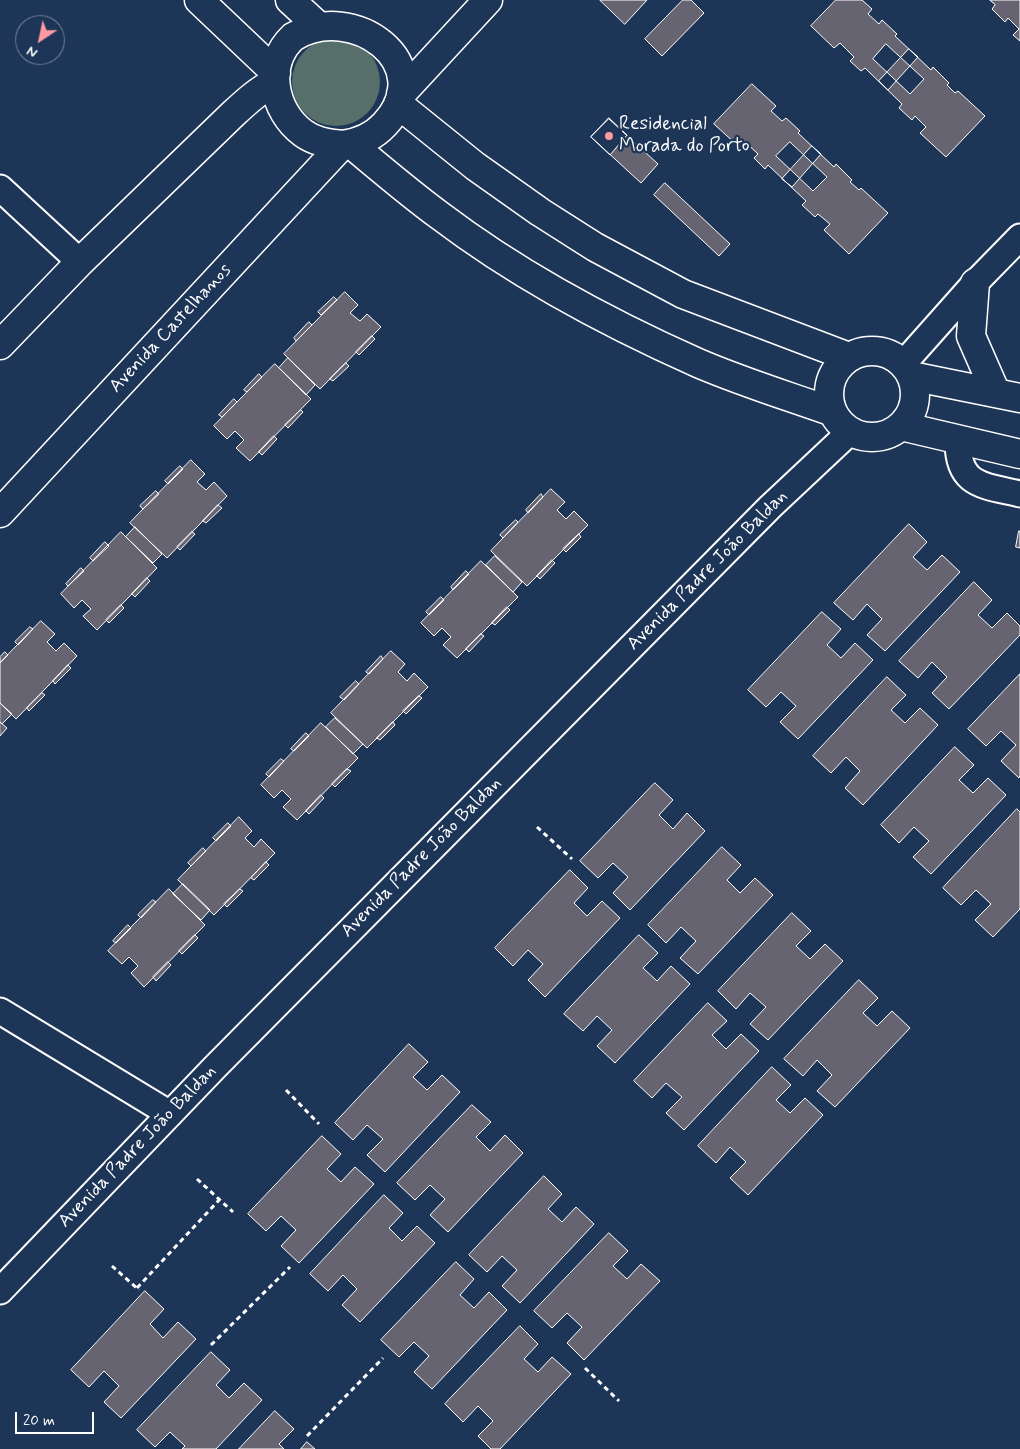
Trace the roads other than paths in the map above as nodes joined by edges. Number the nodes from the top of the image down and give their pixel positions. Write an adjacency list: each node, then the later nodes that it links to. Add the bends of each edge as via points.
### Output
1 (199, 0): 6 (street)
2 (290, 0): 5 (street)
3 (344, 0): 5 (street)
4 (488, 0): 7 (street, Avenida Castelhanos)
5 (320, 21): 6 (street, via 292,38 281,54); 7 (street, via 343,18 359,22 389,42 403,78)
6 (276, 77): 8 (street, via 281,108 291,123 322,143); 11 (street, via 252,96)
7 (400, 99): 8 (street, Avenida Castelhanos, via 392,116 379,131 362,141); 14 (street, via 475,166 595,247 683,294)
8 (347, 144): 17 (street, via 440,216 546,286 700,363); 22 (street, Avenida Castelhanos)
9 (0, 188): 11 (street)
10 (1020, 236): 12 (street)
11 (80, 262): 13 (street)
12 (975, 283): 15 (street); 16 (street, via 971,336)
13 (0, 345)
14 (849, 357): 15 (street, via 872,350 883,352 894,356); 17 (street, via 834,372 830,382 829,397)
15 (907, 370): 16 (street); 18 (street, via 915,396 909,416)
16 (1008, 396)
17 (842, 422): 18 (street, via 868,437 887,434); 24 (street, Avenida Padre João Baldan, via 763,514)
18 (901, 426): 19 (street)
19 (958, 439): 20 (street); 21 (street, via 958,457 966,476 984,486)
20 (1020, 454)
21 (1020, 494)
22 (0, 513)
23 (0, 1011): 24 (street)
24 (170, 1114): 25 (street, Avenida Padre João Baldan)
25 (0, 1291)

